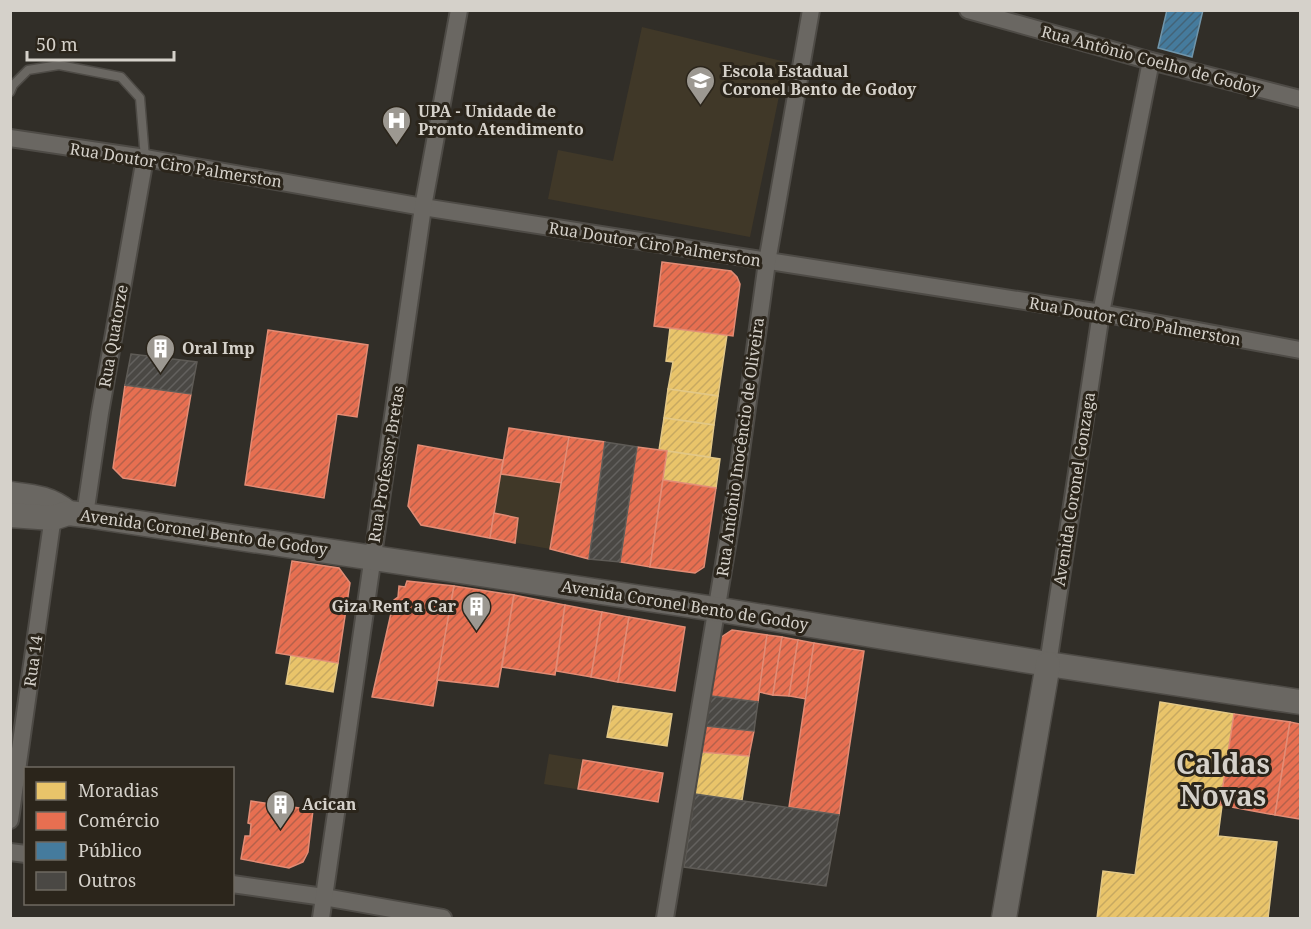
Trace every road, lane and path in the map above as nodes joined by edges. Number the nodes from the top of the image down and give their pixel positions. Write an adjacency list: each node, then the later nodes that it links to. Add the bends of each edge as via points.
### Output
1 (459, 10): 9 (street, Rua Professor Bretas)
2 (811, 10): 10 (street, Rua Antônio Inocêncio de Oliveira)
3 (968, 10): 4 (street, Rua Antônio Coelho de Godoy)
4 (1151, 62): 6 (street, Rua Antônio Coelho de Godoy); 11 (street, Avenida Coronel Gonzaga)
5 (10, 92): 8 (lane, via 28,70 59,65 121,77 140,98)
6 (1300, 99)
7 (10, 138): 8 (street, Rua Doutor Ciro Palmerston)
8 (145, 158): 9 (street, Rua Doutor Ciro Palmerston); 14 (street, Rua Quatorze, via 100,413)
9 (423, 207): 10 (street, Rua Doutor Ciro Palmerston); 16 (street, Rua Professor Bretas)
10 (767, 262): 11 (street, Rua Doutor Ciro Palmerston); 17 (street, Rua Antônio Inocêncio de Oliveira, via 733,510)
11 (1101, 313): 12 (street, Rua Doutor Ciro Palmerston); 18 (street, Avenida Coronel Gonzaga)
12 (1300, 350)
13 (10, 494): 14 (main road, Avenida Coronel Bento de Godoy, via 34,497)
14 (65, 512): 15 (main road, Avenida Coronel Bento de Godoy); 16 (main road, Avenida Coronel Bento de Godoy); 20 (street, Rua 14)
15 (10, 515)
16 (372, 557): 17 (main road, Avenida Coronel Bento de Godoy); 22 (street, Rua Professor Bretas)
17 (715, 609): 18 (main road, Avenida Coronel Bento de Godoy); 25 (street, Rua Antônio Inocêncio de Oliveira)
18 (1048, 664): 19 (main road, Avenida Coronel Bento de Godoy); 26 (main road, Avenida Coronel Gonzaga)
19 (1300, 702)
20 (10, 820)
21 (234, 884): 22 (street)
22 (324, 897): 23 (street, Rua Professor Bretas); 24 (street)
23 (321, 918)
24 (443, 918)
25 (665, 918)
26 (1004, 918)

